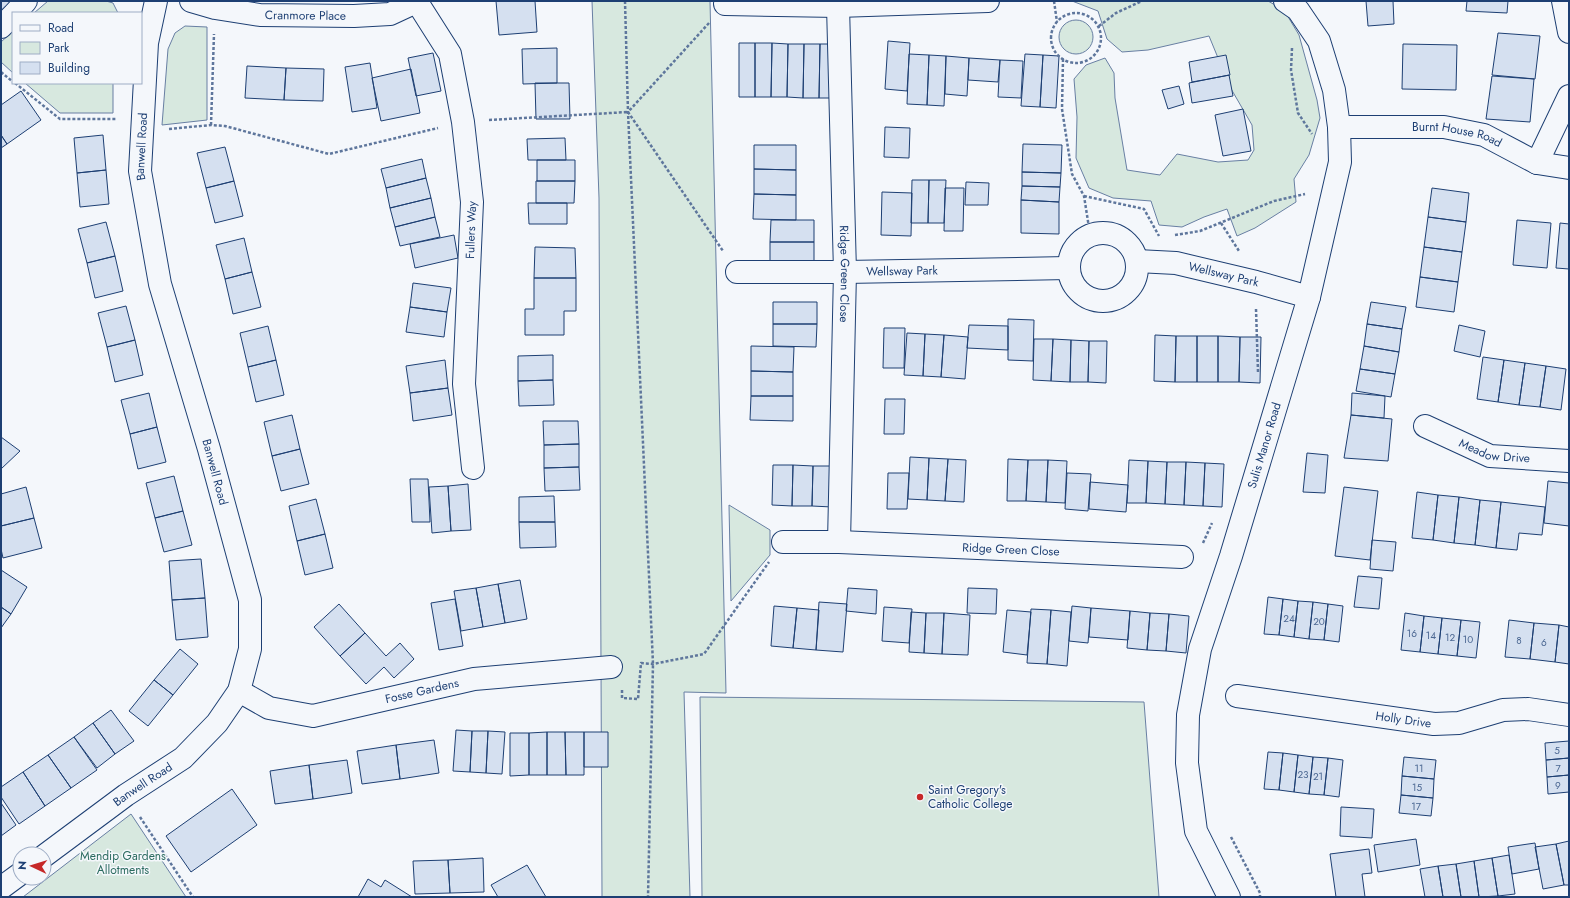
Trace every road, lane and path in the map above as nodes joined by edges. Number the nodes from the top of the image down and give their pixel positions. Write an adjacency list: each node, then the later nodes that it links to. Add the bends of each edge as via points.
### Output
1 (26, 1): 14 (street)
2 (156, 1): 27 (street, Banwell Road, via 147,43)
3 (191, 1): 13 (street, Cranmore Place)
4 (625, 1): 25 (path)
5 (988, 1): 11 (street)
6 (1054, 1): 16 (path)
7 (1142, 1): 17 (path, via 1116,13)
8 (1563, 1): 19 (street)
9 (418, 2): 13 (street, Cranmore Place, via 390,14 354,16 260,15); 49 (street, Fullers Way, via 450,54 463,122 472,202 464,384)
10 (725, 4): 11 (street); 25 (path)
11 (838, 6): 43 (street, Ridge Green Close)
12 (1291, 6): 29 (street, Sulis Manor Road, via 1319,41 1334,90); 31 (path, via 1292,70 1298,113 1318,142)
13 (215, 8): 28 (path)
14 (16, 12)
15 (12, 16): 18 (street)
16 (1057, 22): 17 (path, via 1063,16 1079,13 1087,15); 20 (path, via 1051,37 1056,53)
17 (1099, 26): 20 (path, via 1101,42 1093,56 1086,61 1078,62)
18 (1, 27)
19 (1569, 32)
20 (1063, 59): 35 (path, via 1062,109 1072,174)
21 (1, 72): 22 (path)
22 (12, 80)
23 (16, 84): 27 (path, via 60,119)
24 (1569, 96): 32 (street)
25 (628, 112): 26 (path); 42 (path); 56 (path)
26 (596, 114)
27 (142, 125): 28 (path); 58 (street, Banwell Road, via 140,171 160,284 250,600 250,649)
28 (211, 125): 30 (path, via 225,126)
29 (1339, 127): 31 (street, Sulis Manor Road); 32 (street, Burnt House Road, via 1444,127 1484,136)
30 (329, 154)
31 (1340, 162): 34 (street, Sulis Manor Road)
32 (1537, 163): 33 (street, Burnt House Road)
33 (1569, 168)
34 (1333, 188): 36 (path, via 1274,201); 45 (street, Sulis Manor Road)
35 (1084, 196): 37 (path); 39 (path, via 1144,209)
36 (1221, 223): 38 (path, via 1200,231); 44 (path, via 1245,258)
37 (1090, 234): 40 (street, via 1110,232 1120,236 1134,251); 41 (street, via 1074,248 1069,257)
38 (1173, 236)
39 (1160, 238)
40 (1137, 261): 41 (street, via 1133,283 1122,295 1106,301 1095,300 1076,289 1070,279); 44 (street, Wellsway Park, via 1176,263)
41 (1068, 268): 43 (street, Wellsway Park)
42 (737, 272): 43 (street, Wellsway Park)
43 (845, 272): 52 (street, Ridge Green Close)
44 (1256, 282): 45 (street, Wellsway Park); 46 (path)
45 (1309, 297): 68 (street, Sulis Manor Road, via 1232,556 1200,649 1188,716 1187,763 1196,831)
46 (1258, 375)
47 (1425, 426): 48 (street, Meadow Drive, via 1490,456)
48 (1569, 461)
49 (473, 468)
50 (1214, 518): 53 (path)
51 (783, 542): 52 (street, Ridge Green Close); 56 (path, via 704,654)
52 (839, 542): 54 (street, Ridge Green Close)
53 (1201, 546)
54 (1182, 557)
55 (641, 663): 56 (path)
56 (653, 664): 67 (path)
57 (611, 667): 58 (street, Fosse Gardens, via 474,679 313,716 269,708)
58 (239, 691): 61 (street, Banwell Road, via 217,723 183,758)
59 (1237, 696): 60 (street, Holly Drive, via 1434,724 1459,723 1503,710 1528,709)
60 (1569, 715)
61 (126, 796): 63 (street, Banwell Road); 66 (path)
62 (1228, 832): 69 (path)
63 (52, 850)
64 (12, 880): 65 (street)
65 (1, 888)
66 (193, 897)
67 (648, 897)
68 (1229, 897)
69 (1260, 897)

